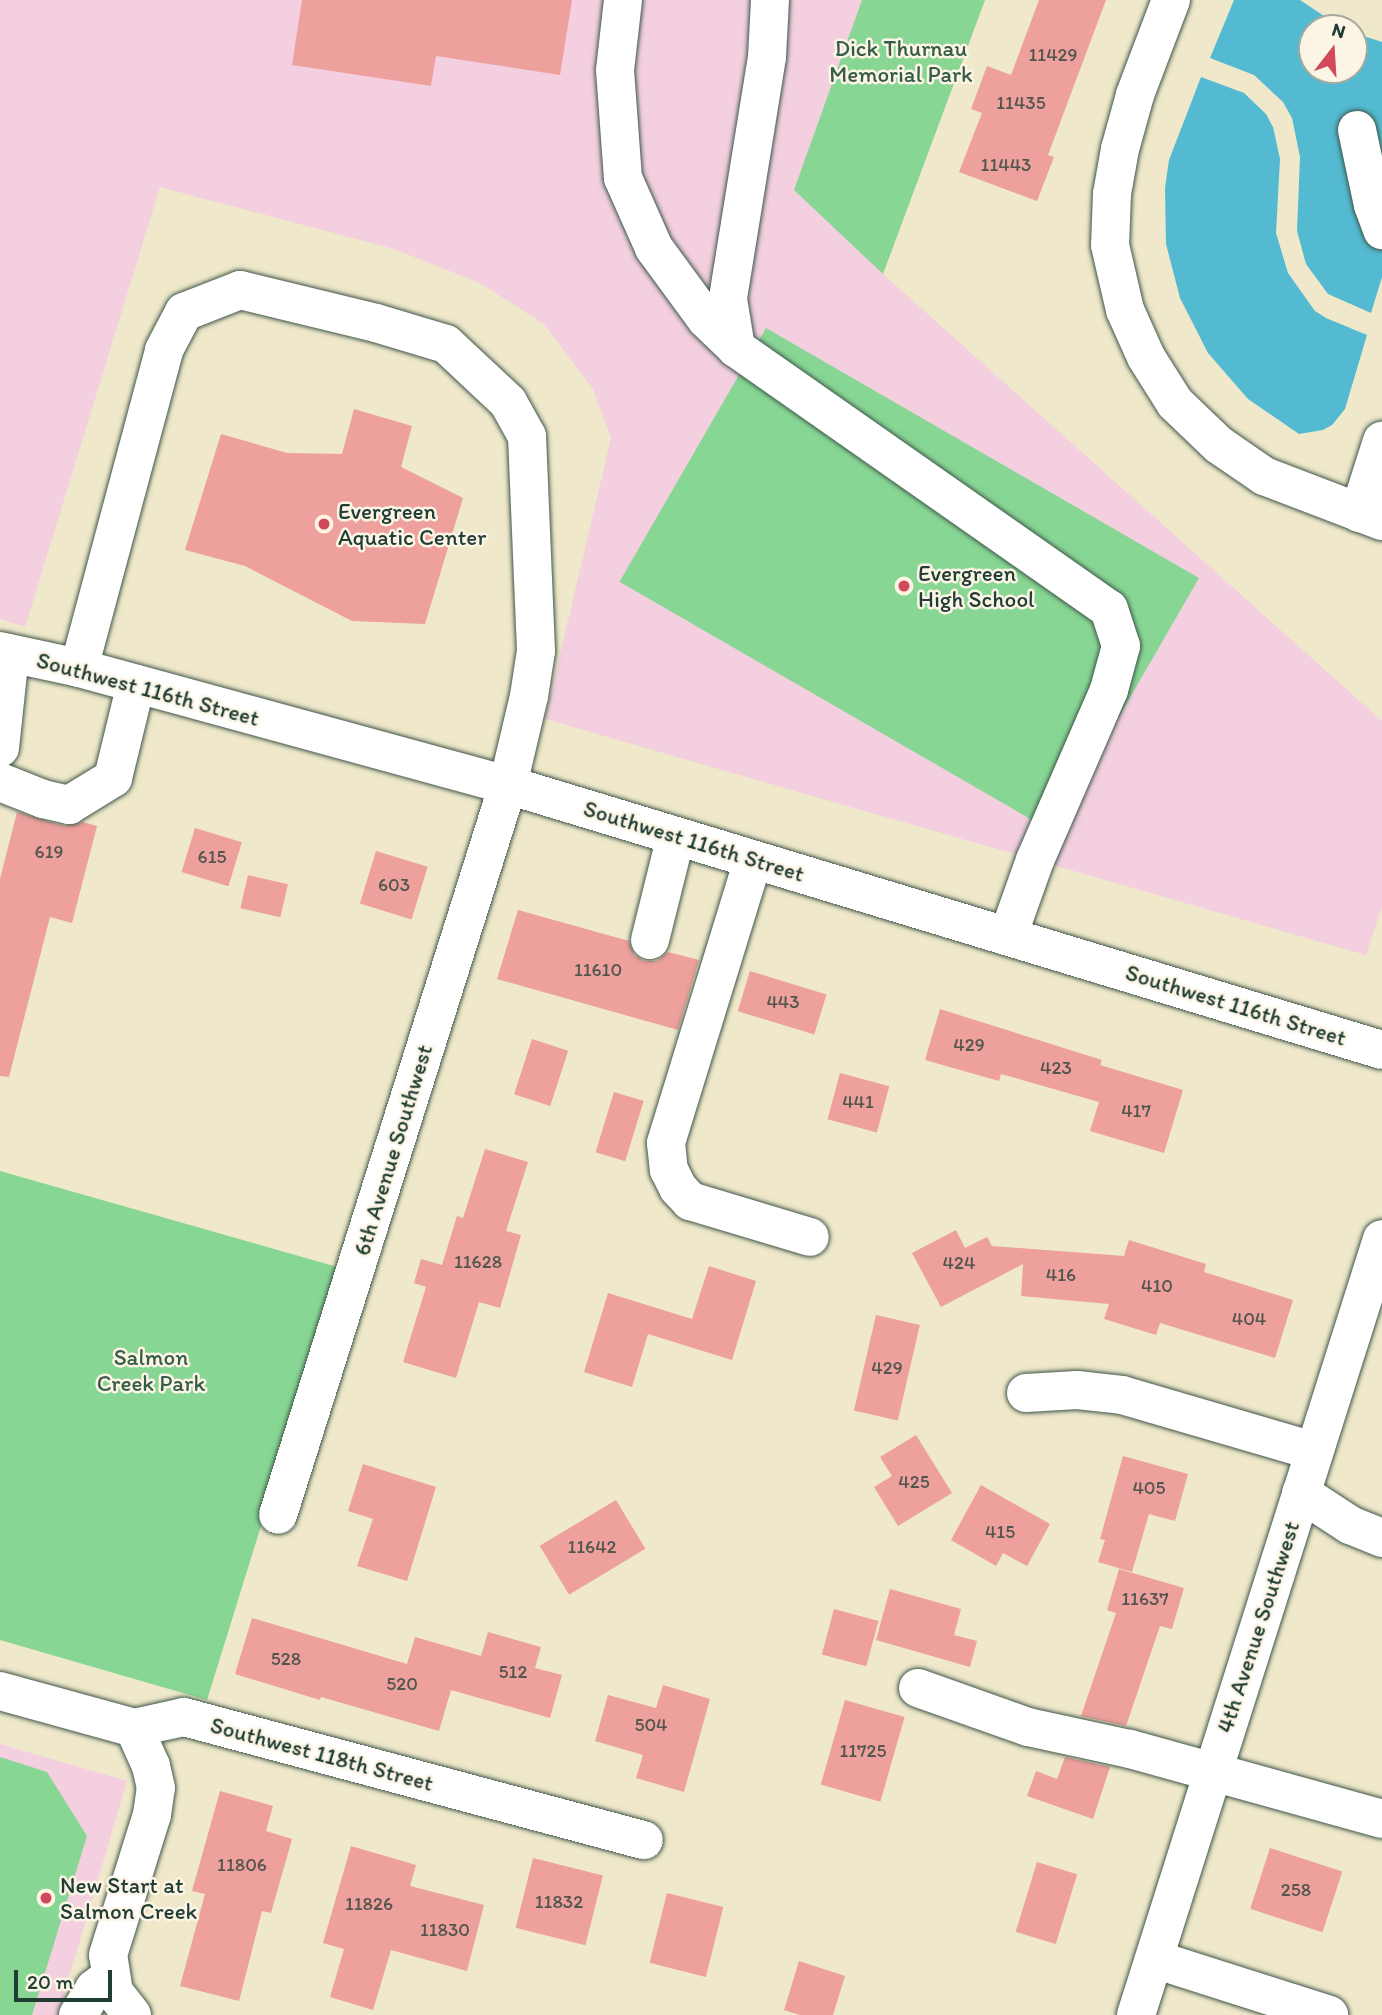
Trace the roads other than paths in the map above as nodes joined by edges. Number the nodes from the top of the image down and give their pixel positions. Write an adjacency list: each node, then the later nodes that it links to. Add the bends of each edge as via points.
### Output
1 (623, 0): 6 (street, via 615,70 624,178 654,248 706,319)
2 (771, 0): 6 (street, via 767,57 728,299)
3 (1171, 0): 8 (street, via 1135,94 1112,194 1110,245 1125,310 1146,357 1175,403 1219,445 1264,476)
4 (1357, 130): 5 (street)
5 (1382, 230)
6 (736, 348): 17 (street, via 1109,609 1121,646 1109,690 1035,860)
7 (1382, 441): 8 (street)
8 (1371, 517)
9 (5, 653): 10 (street, Southwest 116th Street); 12 (street)
10 (79, 668): 11 (street, Southwest 116th Street); 14 (street, 6th Avenue Southwest, via 164,350 184,312 240,290 376,323 446,344 508,402 527,436 536,651)
11 (136, 684): 13 (street, via 113,778 69,804); 14 (street, Southwest 116th Street)
12 (0, 748)
13 (0, 782)
14 (508, 785): 15 (street, Southwest 116th Street); 25 (street, 6th Avenue Southwest)
15 (676, 836): 16 (street, Southwest 116th Street); 18 (street)
16 (753, 860): 17 (street, Southwest 116th Street); 20 (street, via 666,1143 669,1170 690,1200)
17 (1008, 936): 19 (street, Southwest 116th Street)
18 (650, 940)
19 (1382, 1049)
20 (810, 1237)
21 (1382, 1239): 23 (street, 4th Avenue Southwest)
22 (1026, 1393): 23 (street, via 1077,1390 1122,1395)
23 (1314, 1451): 24 (street, 4th Avenue Southwest)
24 (1301, 1493): 26 (street, via 1350,1525); 30 (street, 4th Avenue Southwest)
25 (278, 1515)
26 (1382, 1538)
27 (918, 1688): 30 (street, via 1028,1727)
28 (0, 1692): 29 (street, Southwest 118th Street)
29 (135, 1728): 32 (street, Southwest 118th Street, via 184,1717); 34 (street, via 156,1788 152,1815 108,1955)
30 (1212, 1771): 31 (street); 33 (street, 4th Avenue Southwest)
31 (1382, 1819)
32 (644, 1840)
33 (1154, 1959): 37 (street, 4th Avenue Southwest); 38 (street)
34 (111, 1976): 35 (street, via 94,1989); 36 (street, via 114,1992)
35 (78, 2015)
36 (132, 2015)
37 (1136, 2015)
38 (1329, 2015)

